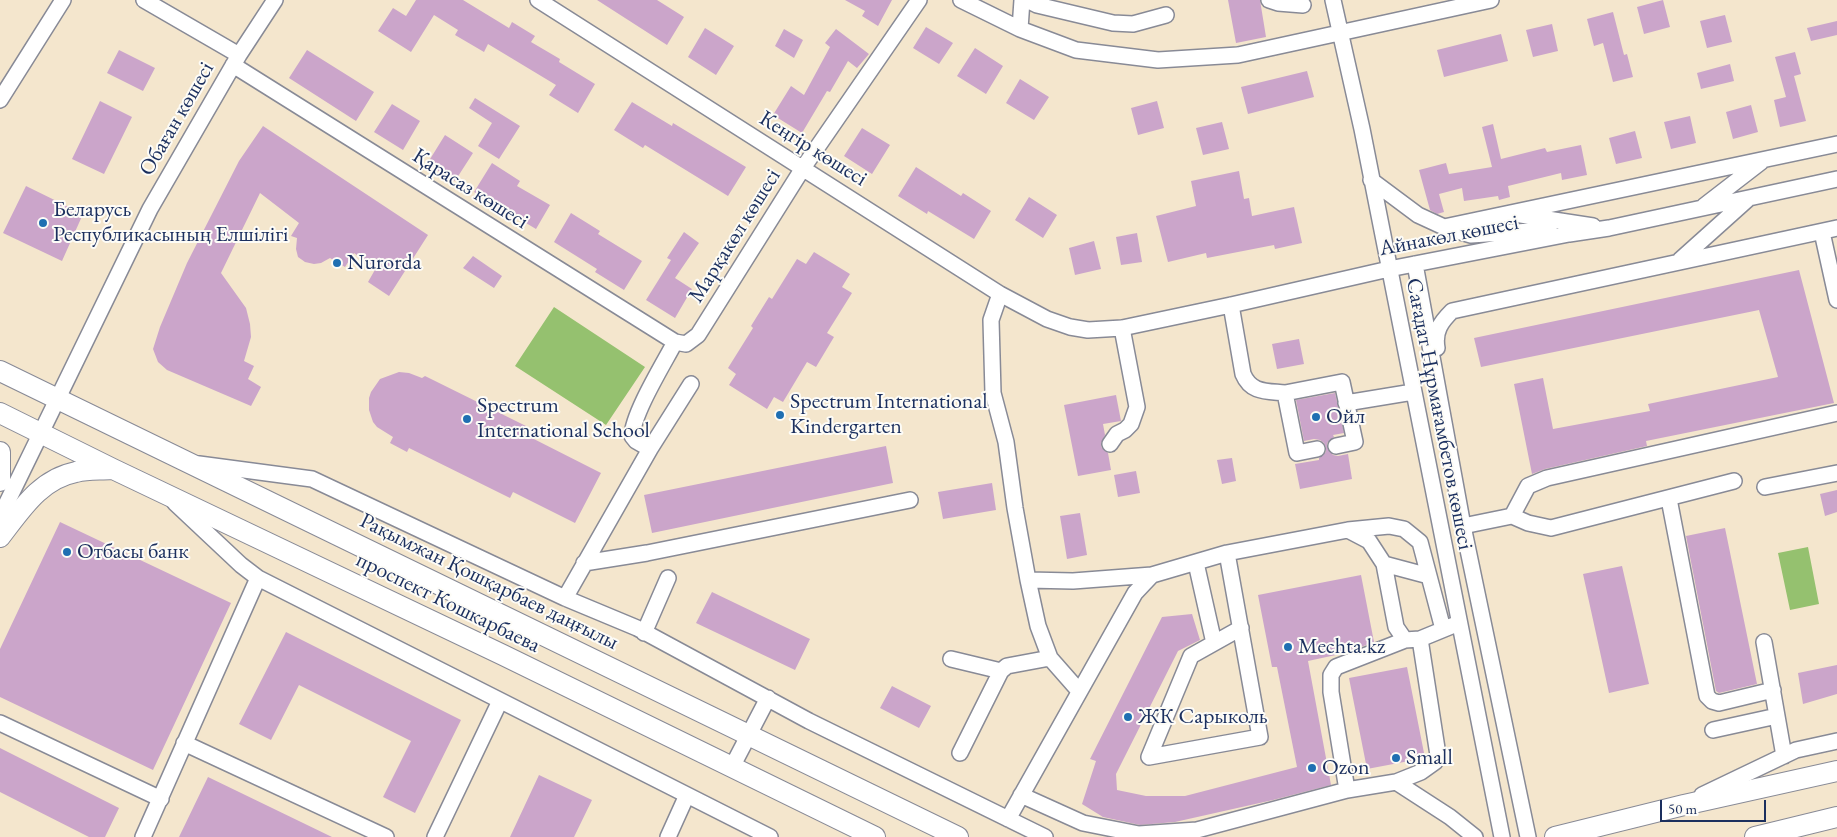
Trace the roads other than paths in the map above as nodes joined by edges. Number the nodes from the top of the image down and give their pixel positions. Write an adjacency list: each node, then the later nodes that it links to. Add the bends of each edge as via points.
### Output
1 (63, 0): 17 (street)
2 (144, 0): 16 (street, Қарасаз көшесі)
3 (275, 0): 16 (street, Обаған көшесі)
4 (538, 0): 20 (street, Кеңгір көшесі)
5 (919, 0): 20 (street, Марқакөл көшесі)
6 (961, 0): 14 (street)
7 (1022, 0): 14 (street)
8 (1027, 0): 13 (street, via 1112,23 1133,24)
9 (1269, 0): 12 (street)
10 (1333, 0): 15 (street, Сағадат Нұрмағамбетов көшесі)
11 (1491, 0): 15 (street)
12 (1303, 5)
13 (1166, 15)
14 (1020, 29): 15 (street, via 1076,50 1158,60 1238,55)
15 (1339, 32): 22 (street, Сағадат Нұрмағамбетов көшесі)
16 (236, 60): 39 (street, Қарасаз көшесі); 44 (street, Обаған көшесі, via 150,208)
17 (0, 100)
18 (1837, 144): 19 (street)
19 (1764, 159): 24 (street); 25 (street)
20 (803, 168): 34 (street, Кеңгір көшесі); 39 (street, Марқакөл көшесі, via 698,335)
21 (1837, 179): 23 (street, Айнакөл көшесі)
22 (1371, 180): 26 (street, via 1418,215); 33 (street, Сағадат Нұрмағамбетов көшесі)
23 (1749, 198): 24 (street, Айнакөл көшесі); 31 (street)
24 (1701, 208): 27 (street, Айнакөл көшесі)
25 (1512, 214): 26 (street); 27 (street)
26 (1444, 227): 30 (street, via 1471,235 1532,231)
27 (1609, 228): 30 (street, Айнакөл көшесі)
28 (1837, 228): 29 (street)
29 (1822, 232): 31 (street); 35 (street)
30 (1569, 234): 32 (street, Айнакөл көшесі)
31 (1679, 261): 55 (street, via 1452,311 1442,320 1435,340 1453,430)
32 (1415, 264): 33 (street, Айнакөл көшесі); 55 (street, Сағадат Нұрмағамбетов көшесі)
33 (1388, 269): 36 (street, Айнакөл көшесі); 42 (street, Сағадат Нұрмағамбетов көшесі)
34 (1000, 294): 37 (street, Кеңгір көшесі, via 1047,319); 77 (street, via 991,320 993,393 1006,442)
35 (1837, 300)
36 (1231, 305): 38 (street, Айнакөл көшесі); 43 (street, via 1246,382 1264,391)
37 (1070, 327): 38 (street, Айнакөл көшесі, via 1088,330)
38 (1122, 328): 49 (street, via 1137,407 1131,424)
39 (680, 343): 51 (street, Марқакөл көшесі, via 632,428 636,441)
40 (0, 371): 44 (main road, Рақымжан Қошқарбаев даңғылы)
41 (692, 384): 51 (street)
42 (1413, 392): 45 (street); 79 (street, Сағадат Нұрмағамбетов көшесі)
43 (1285, 393): 45 (street, via 1342,382); 52 (street, via 1297,453)
44 (57, 399): 48 (street, Обаған көшесі); 54 (main road, Рақымжан Қошқарбаев даңғылы)
45 (1346, 403): 50 (street, via 1355,442)
46 (0, 413): 48 (main road, проспект Кошкарбаева)
47 (1837, 413): 64 (street, via 1547,478 1528,486)
48 (40, 434): 56 (main road, проспект Кошкарбаева); 65 (street, Обаған көшесі)
49 (1110, 444)
50 (1336, 446)
51 (650, 449): 71 (street)
52 (1317, 449)
53 (0, 452): 58 (main road)
54 (188, 462): 78 (street, via 312,479); 96 (main road, Рақымжан Қошқарбаев даңғылы)
55 (1451, 462): 66 (street, Сағадат Нұрмағамбетов көшесі)
56 (113, 469): 61 (main road, проспект Кошкарбаева); 68 (main road, via 76,472 41,487)
57 (1837, 473): 60 (street)
58 (0, 481)
59 (1734, 481): 62 (street)
60 (1765, 487)
61 (165, 494): 75 (street); 101 (main road, проспект Кошкарбаева)
62 (1668, 499): 64 (street, via 1551,528); 89 (street, via 1707,696 1719,703)
63 (910, 500): 71 (street)
64 (1512, 516): 66 (street)
65 (0, 517)
66 (1463, 526): 122 (street, Сағадат Нұрмағамбетов көшесі)
67 (1348, 530): 69 (street); 72 (street, via 1369,541); 74 (street, via 1389,526 1404,530 1420,542)
68 (0, 537)
69 (1227, 553): 70 (street); 80 (street)
70 (1196, 562): 73 (street); 85 (street)
71 (584, 563): 78 (street)
72 (1384, 564): 74 (street); 83 (street, via 1396,627)
73 (1152, 575): 77 (street, via 1073,581); 90 (street, via 1135,593)
74 (1429, 576): 81 (street)
75 (258, 578): 92 (street); 98 (street)
76 (668, 578): 82 (street)
77 (1028, 580): 86 (street, via 1038,626)
78 (565, 598): 82 (street, via 637,628)
79 (1459, 623): 81 (street); 121 (street, Сағадат Нұрмағамбетов көшесі)
80 (1241, 628): 85 (street); 85 (street, via 1260,737 1149,757 1192,656)
81 (1443, 629): 83 (street)
82 (644, 634): 91 (street)
83 (1412, 639): 103 (street, via 1438,755 1435,762 1421,772); 104 (street, via 1336,667 1331,675)
84 (1764, 642): 89 (street)
85 (1214, 644)
86 (1050, 658): 88 (street, via 1007,666); 90 (street)
87 (951, 660): 88 (street)
88 (1001, 672): 99 (street)
89 (1773, 690): 93 (street)
90 (1079, 692): 106 (street)
91 (768, 698): 96 (street); 110 (street)
92 (500, 701): 105 (street); 114 (street)
93 (1777, 716): 95 (street); 100 (street)
94 (0, 723): 107 (street)
95 (1713, 730)
96 (749, 734): 101 (street); 118 (main road, Рақымжан Қошқарбаев даңғылы)
97 (1837, 741): 100 (street, via 1796,750)
98 (184, 743): 107 (street); 113 (street)
99 (960, 753)
100 (1784, 756): 108 (street)
101 (732, 766): 117 (main road, проспект Кошкарбаева)
102 (1837, 771): 108 (main road)
103 (1396, 782): 104 (street); 120 (street)
104 (1347, 790): 111 (street)
105 (687, 795): 115 (street); 116 (street)
106 (1021, 795): 110 (street); 111 (street, via 1083,824 1139,834)
107 (161, 799): 112 (street)
108 (1684, 804): 123 (main road)
109 (1837, 817): 124 (main road)
110 (1008, 819): 119 (street)
111 (1197, 833)
112 (143, 837)
113 (386, 837)
114 (435, 837)
115 (668, 837)
116 (770, 837)
117 (875, 837)
118 (958, 837)
119 (1045, 837)
120 (1475, 837)
121 (1502, 837)
122 (1528, 837)
123 (1555, 837)
124 (1755, 837)

